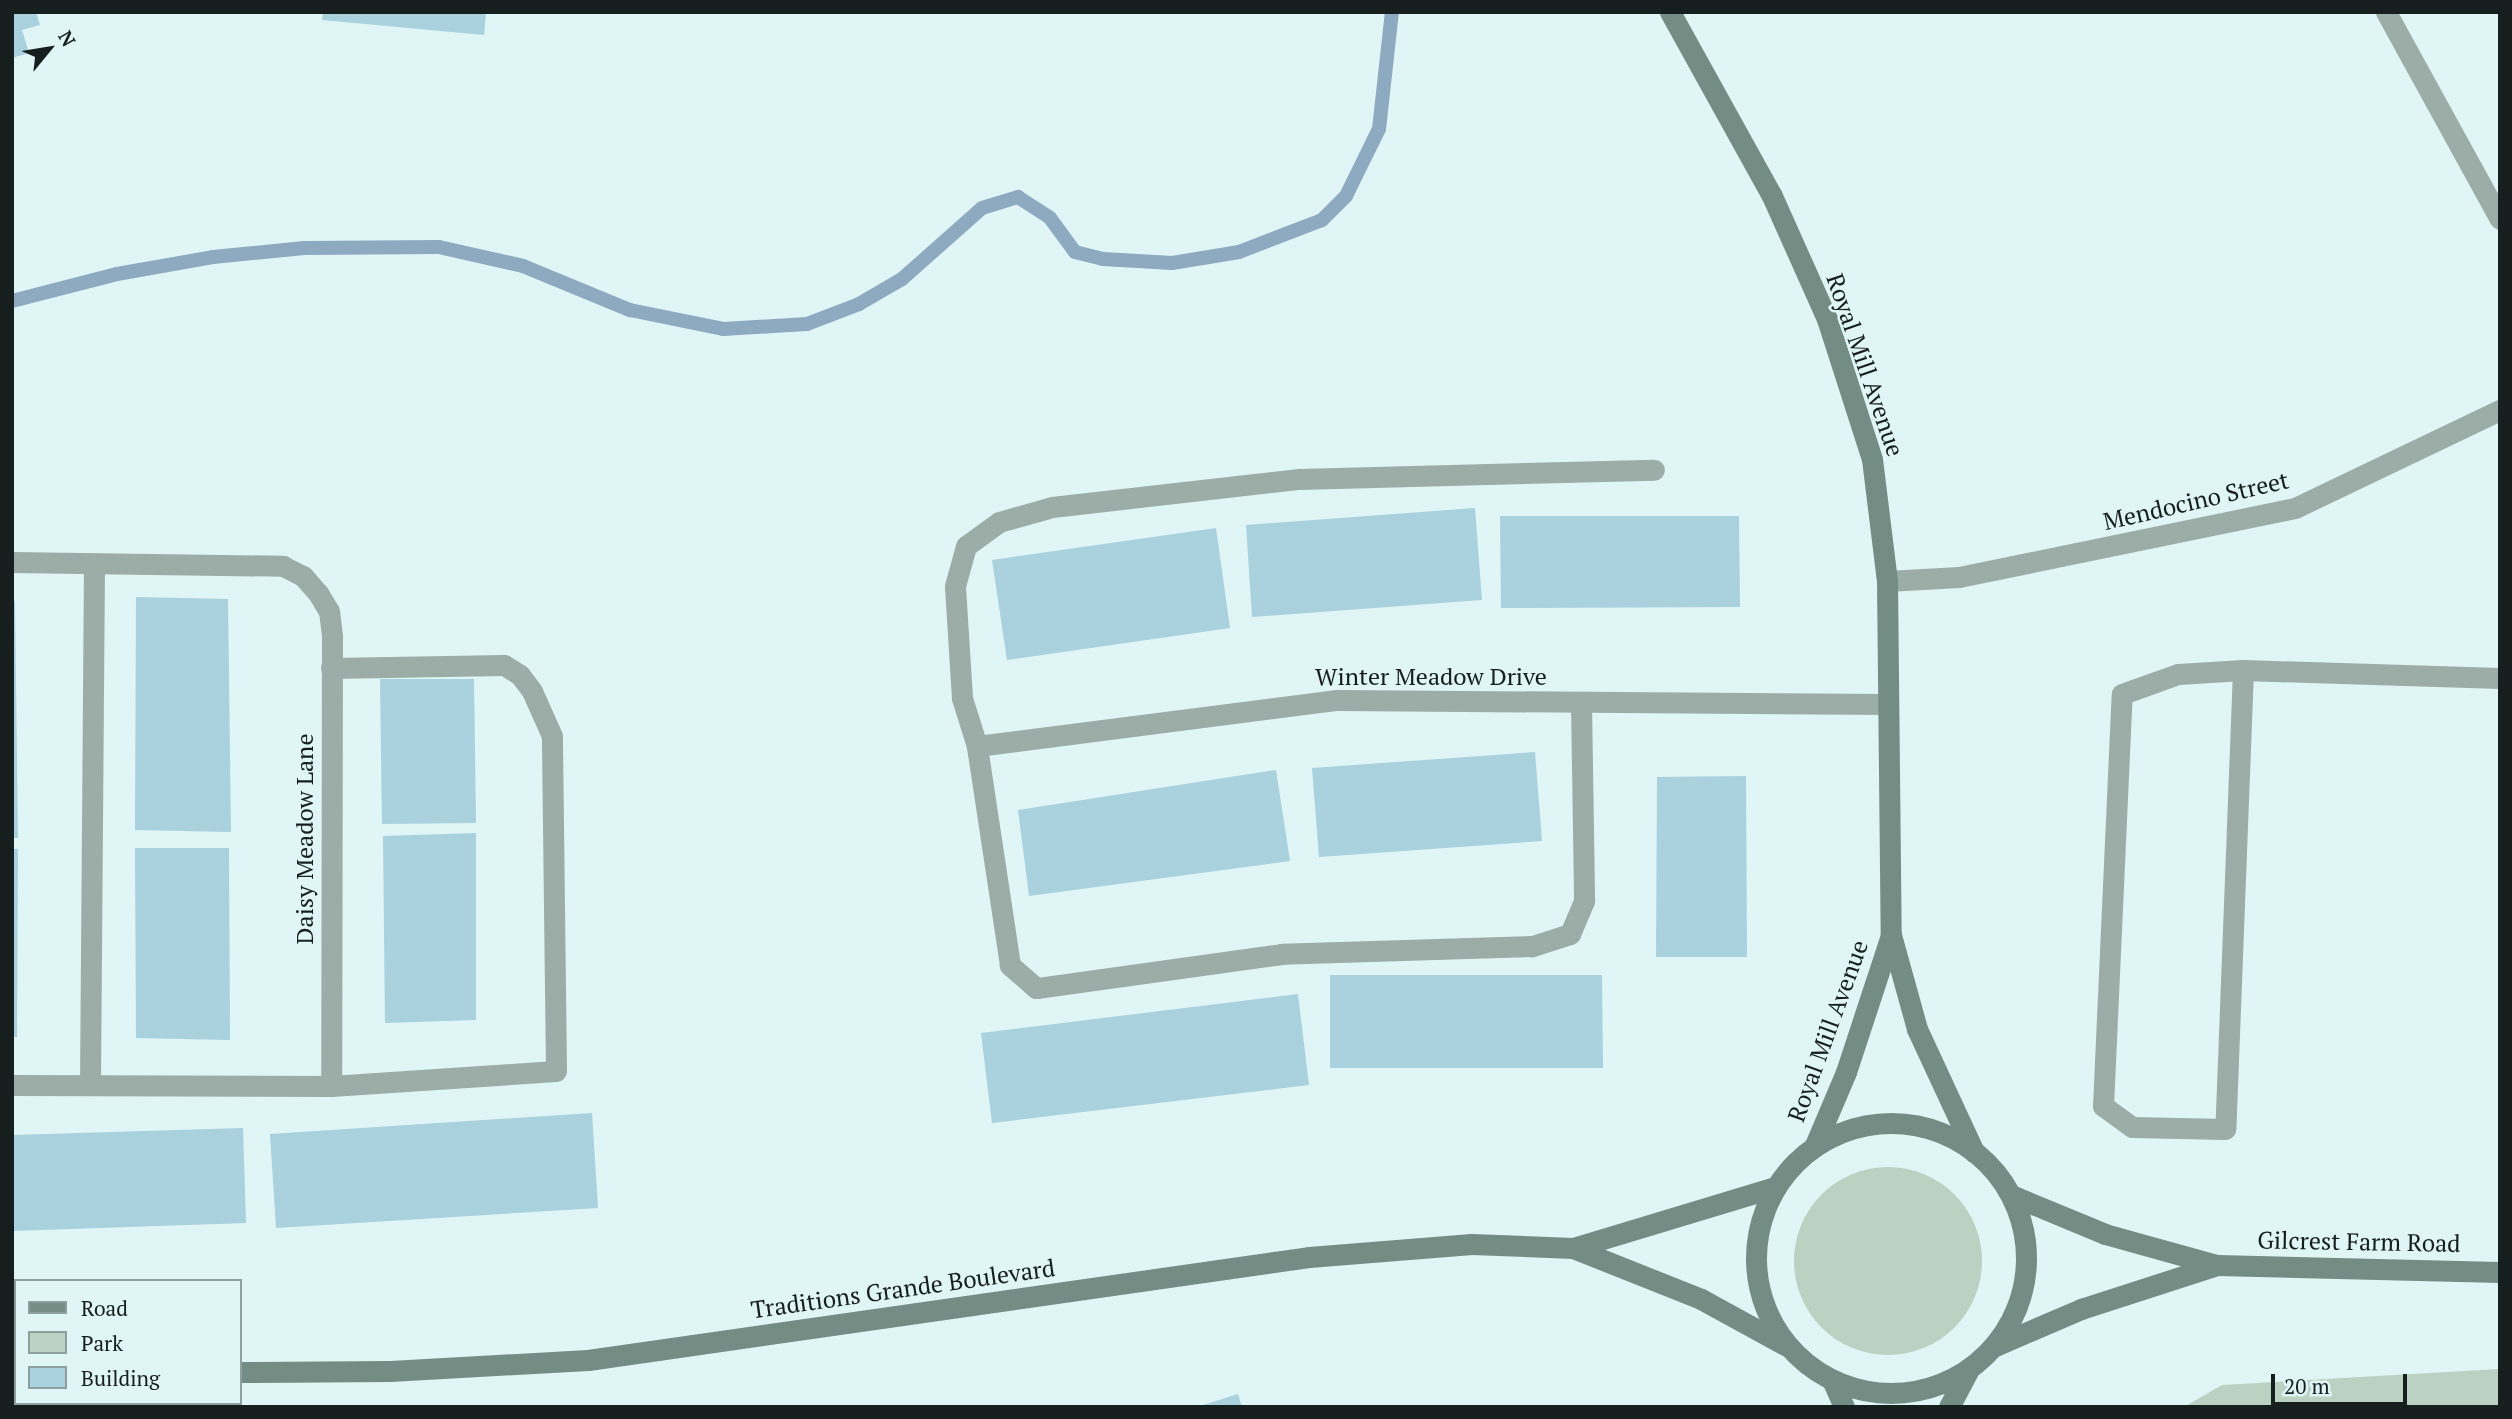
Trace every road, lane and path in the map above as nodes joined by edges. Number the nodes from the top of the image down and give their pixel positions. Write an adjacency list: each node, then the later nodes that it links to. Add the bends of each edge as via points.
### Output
1 (1671, 12): 8 (main road, Royal Mill Avenue, via 1772,196 1827,319 1872,459)
2 (2386, 12): 3 (street)
3 (2500, 219)
4 (2500, 410): 8 (street, Mendocino Street, via 2295,508 1959,577)
5 (1654, 470): 14 (street, via 1299,479 1052,507 999,522 966,547 955,586 962,698)
6 (12, 562): 7 (street, Daisy Meadow Lane)
7 (94, 564): 9 (street, Daisy Meadow Lane, via 283,566 303,576 329,611); 16 (street)
8 (1887, 581): 13 (main road, Royal Mill Avenue)
9 (331, 668): 18 (street, Daisy Meadow Lane); 18 (street, via 504,665 533,691 552,736 556,1071)
10 (2243, 670): 10 (street, via 2178,674 2122,694 2104,1106 2132,1127 2225,1129); 11 (street)
11 (2500, 678)
12 (1581, 703): 13 (street, Winter Meadow Drive); 14 (street, Winter Meadow Drive, via 1337,700); 14 (street, via 1584,901 1570,934 1532,946 1282,954 1036,988 1010,965)
13 (1887, 704): 15 (main road, Royal Mill Avenue)
14 (977, 747)
15 (1891, 935): 19 (main road, Royal Mill Avenue, via 1846,1072); 20 (main road, Royal Mill Avenue, via 1917,1029)
16 (90, 1084): 17 (street); 18 (street)
17 (12, 1085)
18 (331, 1086)
19 (1815, 1145): 20 (main road, via 1853,1127 1895,1122 1938,1131); 21 (main road)
20 (1975, 1152): 22 (main road)
21 (1775, 1187): 23 (main road, Traditions Grande Boulevard); 27 (main road, via 1759,1226 1756,1269 1766,1311)
22 (2011, 1195): 24 (main road, Gilcrest Farm Road, via 2105,1234); 26 (main road, via 2024,1233 2026,1273 2016,1312)
23 (1573, 1248): 27 (main road, Traditions Grande Boulevard, via 1701,1299); 29 (main road, Traditions Grande Boulevard, via 1471,1244 1309,1257 588,1360 390,1371)
24 (2217, 1265): 25 (main road, Gilcrest Farm Road); 26 (main road, Gilcrest Farm Road, via 2081,1309)
25 (2500, 1272)
26 (1995, 1346): 28 (main road)
27 (1788, 1347): 30 (main road)
28 (1968, 1371): 30 (main road, via 1936,1387 1902,1394 1867,1392); 32 (main road)
29 (242, 1372)
30 (1833, 1382): 31 (main road)
31 (1843, 1407)
32 (1949, 1407)

